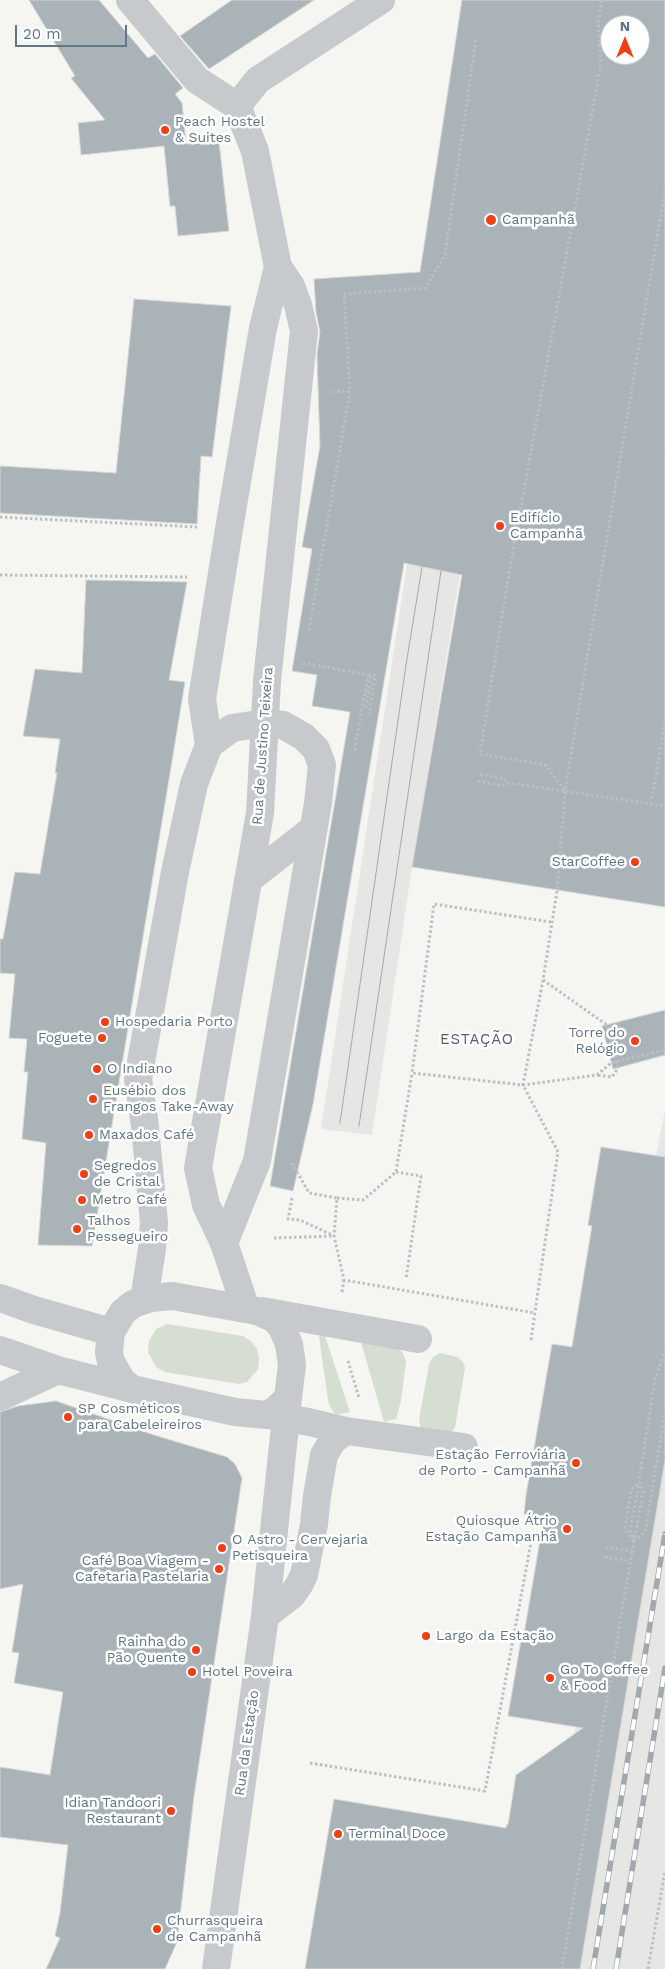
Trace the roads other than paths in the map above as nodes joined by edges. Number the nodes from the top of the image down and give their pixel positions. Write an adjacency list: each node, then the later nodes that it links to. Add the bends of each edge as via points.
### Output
1 (130, 0): 3 (street, via 197,80)
2 (381, 0): 3 (street, via 258,80)
3 (237, 106): 4 (street, Rua de Justino Teixeira, via 256,151)
4 (278, 267): 5 (street, Rua de Justino Teixeira, via 291,286 304,331); 6 (street, Rua de Justino Teixeira, via 263,328 202,698)
5 (265, 723): 6 (street, via 232,728); 7 (street, via 283,725 304,736 316,749 322,765); 8 (street, Rua de Justino Teixeira, via 260,813)
6 (209, 745): 11 (street, Rua de Justino Teixeira, via 194,784 175,872 138,1079 154,1223)
7 (313, 829): 8 (street); 9 (street, via 257,1161)
8 (248, 880): 9 (street, Rua de Justino Teixeira, via 198,1168 206,1205)
9 (224, 1243): 12 (street, Rua de Justino Teixeira)
10 (0, 1298): 13 (street)
11 (144, 1300): 12 (street, via 172,1296); 13 (street, via 123,1312)
12 (252, 1310): 14 (street); 19 (street, Rua da Estação, via 275,1319 287,1337 292,1365)
13 (111, 1332): 17 (street, via 111,1362 122,1381)
14 (418, 1339)
15 (0, 1350): 16 (street)
16 (58, 1370): 17 (street); 18 (street)
17 (132, 1388): 19 (street, via 235,1412)
18 (0, 1397)
19 (280, 1410): 20 (street); 22 (street, Rua da Estação)
20 (346, 1431): 21 (street); 22 (street, via 333,1440 324,1455 304,1575 292,1596)
21 (464, 1447)
22 (265, 1616): 23 (street, Rua da Estação)
23 (216, 1969)

